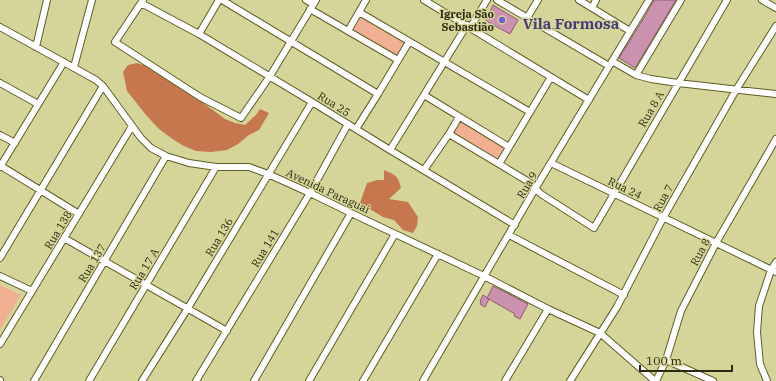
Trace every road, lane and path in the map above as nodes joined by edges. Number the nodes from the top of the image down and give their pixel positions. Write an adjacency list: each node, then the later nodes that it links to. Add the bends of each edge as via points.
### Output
1 (46, 0): 30 (street)
2 (92, 0): 35 (street)
3 (221, 0): 27 (street); 28 (street)
4 (306, 0): 17 (street)
5 (366, 0): 20 (street)
6 (424, 0): 22 (street)
7 (487, 0): 22 (street)
8 (498, 0): 21 (street)
9 (538, 0): 21 (street)
10 (578, 0): 18 (street)
11 (596, 0): 18 (street)
12 (649, 0): 26 (street, Rua 9)
13 (681, 0): 36 (street)
14 (727, 0): 40 (street, Rua 8 A)
15 (762, 0): 19 (street)
16 (142, 2): 27 (street, Rua 25); 37 (street, via 114,42 200,97 241,118)
17 (313, 4): 25 (street); 28 (street)
18 (592, 8): 26 (street)
19 (776, 8)
20 (359, 12): 25 (street); 29 (street)
21 (527, 18): 34 (street)
22 (468, 26): 33 (street); 38 (street)
23 (776, 26): 42 (street, Rua 7)
24 (0, 27): 30 (street, Avenida Paraguai)
25 (348, 31): 31 (street)
26 (630, 31): 34 (street, Rua 9)
27 (199, 34): 37 (street, Rua 25)
28 (291, 41): 37 (street); 43 (street)
29 (409, 42): 31 (street); 33 (street)
30 (36, 47): 32 (street, Avenida Paraguai)
31 (398, 60): 43 (street)
32 (64, 62): 35 (street, Avenida Paraguai); 48 (street)
33 (444, 62): 45 (street); 49 (street)
34 (611, 64): 36 (street); 46 (street, Rua 9)
35 (74, 67): 41 (street, Avenida Paraguai)
36 (636, 75): 40 (street)
37 (270, 76): 47 (street, Rua 25)
38 (551, 77): 46 (street); 49 (street)
39 (0, 83): 48 (street)
40 (678, 83): 42 (street); 70 (street, Rua 8 A)
41 (103, 86): 52 (street, Avenida Paraguai); 68 (street)
42 (736, 90): 44 (street); 73 (street, Rua 7)
43 (378, 94): 53 (street)
44 (776, 94)
45 (424, 95): 50 (street); 59 (street)
46 (589, 100): 61 (street, Rua 9)
47 (312, 102): 51 (street, Rua 25); 66 (street, Rua 136)
48 (38, 104): 57 (street)
49 (530, 112): 58 (street)
50 (459, 117): 54 (street); 58 (street)
51 (348, 124): 53 (street, Rua 25); 69 (street, Rua 141)
52 (132, 126): 60 (street, Avenida Paraguai, via 151,148); 72 (street, Rua 138)
53 (356, 129): 59 (street, Rua 25)
54 (449, 134): 62 (street); 65 (street)
55 (0, 135): 57 (street)
56 (776, 139): 78 (street, Rua 8)
57 (15, 143): 63 (street)
58 (509, 147): 62 (street)
59 (390, 150): 65 (street, Rua 25)
60 (166, 156): 64 (street, Avenida Paraguai); 81 (street, Rua 137)
61 (551, 163): 67 (street, Rua 9); 70 (street, Rua 24)
62 (499, 164): 67 (street, via 529,182)
63 (0, 167): 68 (street)
64 (216, 167): 66 (street, Avenida Paraguai, via 249,167); 86 (street, Rua 17 A)
65 (424, 170): 74 (street, Rua 25)
66 (268, 174): 69 (street, Avenida Paraguai); 89 (street, Rua 136)
67 (535, 189): 70 (street, Rua 8 A, via 594,228); 74 (street, Rua 9)
68 (40, 191): 72 (street); 80 (street)
69 (310, 193): 71 (street, Avenida Paraguai); 91 (street, Rua 141)
70 (614, 194): 73 (street, Rua 24)
71 (351, 213): 75 (street, Avenida Paraguai); 100 (street)
72 (79, 214): 77 (street, Rua 138)
73 (663, 218): 78 (street, Rua 24); 88 (street, Rua 7)
74 (515, 225): 76 (street, Rua 9)
75 (395, 234): 79 (street, Avenida Paraguai); 101 (street)
76 (509, 235): 85 (street, Rua 9); 88 (street)
77 (64, 238): 81 (street); 87 (street, Rua 138)
78 (716, 243): 83 (street, Rua 24); 94 (street, Rua 8, via 681,311)
79 (438, 254): 85 (street, Avenida Paraguai); 102 (street)
80 (0, 258)
81 (105, 261): 86 (street); 96 (street, Rua 137)
82 (776, 262): 83 (street)
83 (774, 271): 107 (street, via 759,306 757,332 760,364)
84 (0, 276): 87 (street)
85 (484, 276): 90 (street, Avenida Paraguai); 95 (street, Rua 9)
86 (146, 285): 89 (street); 97 (street, Rua 17 A)
87 (32, 291): 93 (street, Rua 138)
88 (624, 295): 92 (street, Rua 7)
89 (188, 308): 91 (street); 98 (street, Rua 136)
90 (548, 309): 92 (street, Avenida Paraguai); 103 (street)
91 (227, 330): 99 (street, Rua 141)
92 (600, 333): 104 (street, Rua 7); 105 (street, Avenida Paraguai)
93 (0, 344)
94 (666, 360): 105 (street, Rua 8); 106 (street)
95 (426, 380)
96 (34, 381)
97 (89, 381)
98 (142, 381)
99 (196, 381)
100 (254, 381)
101 (309, 381)
102 (363, 381)
103 (504, 381)
104 (570, 381)
105 (656, 381)
106 (713, 381)
107 (767, 381)

